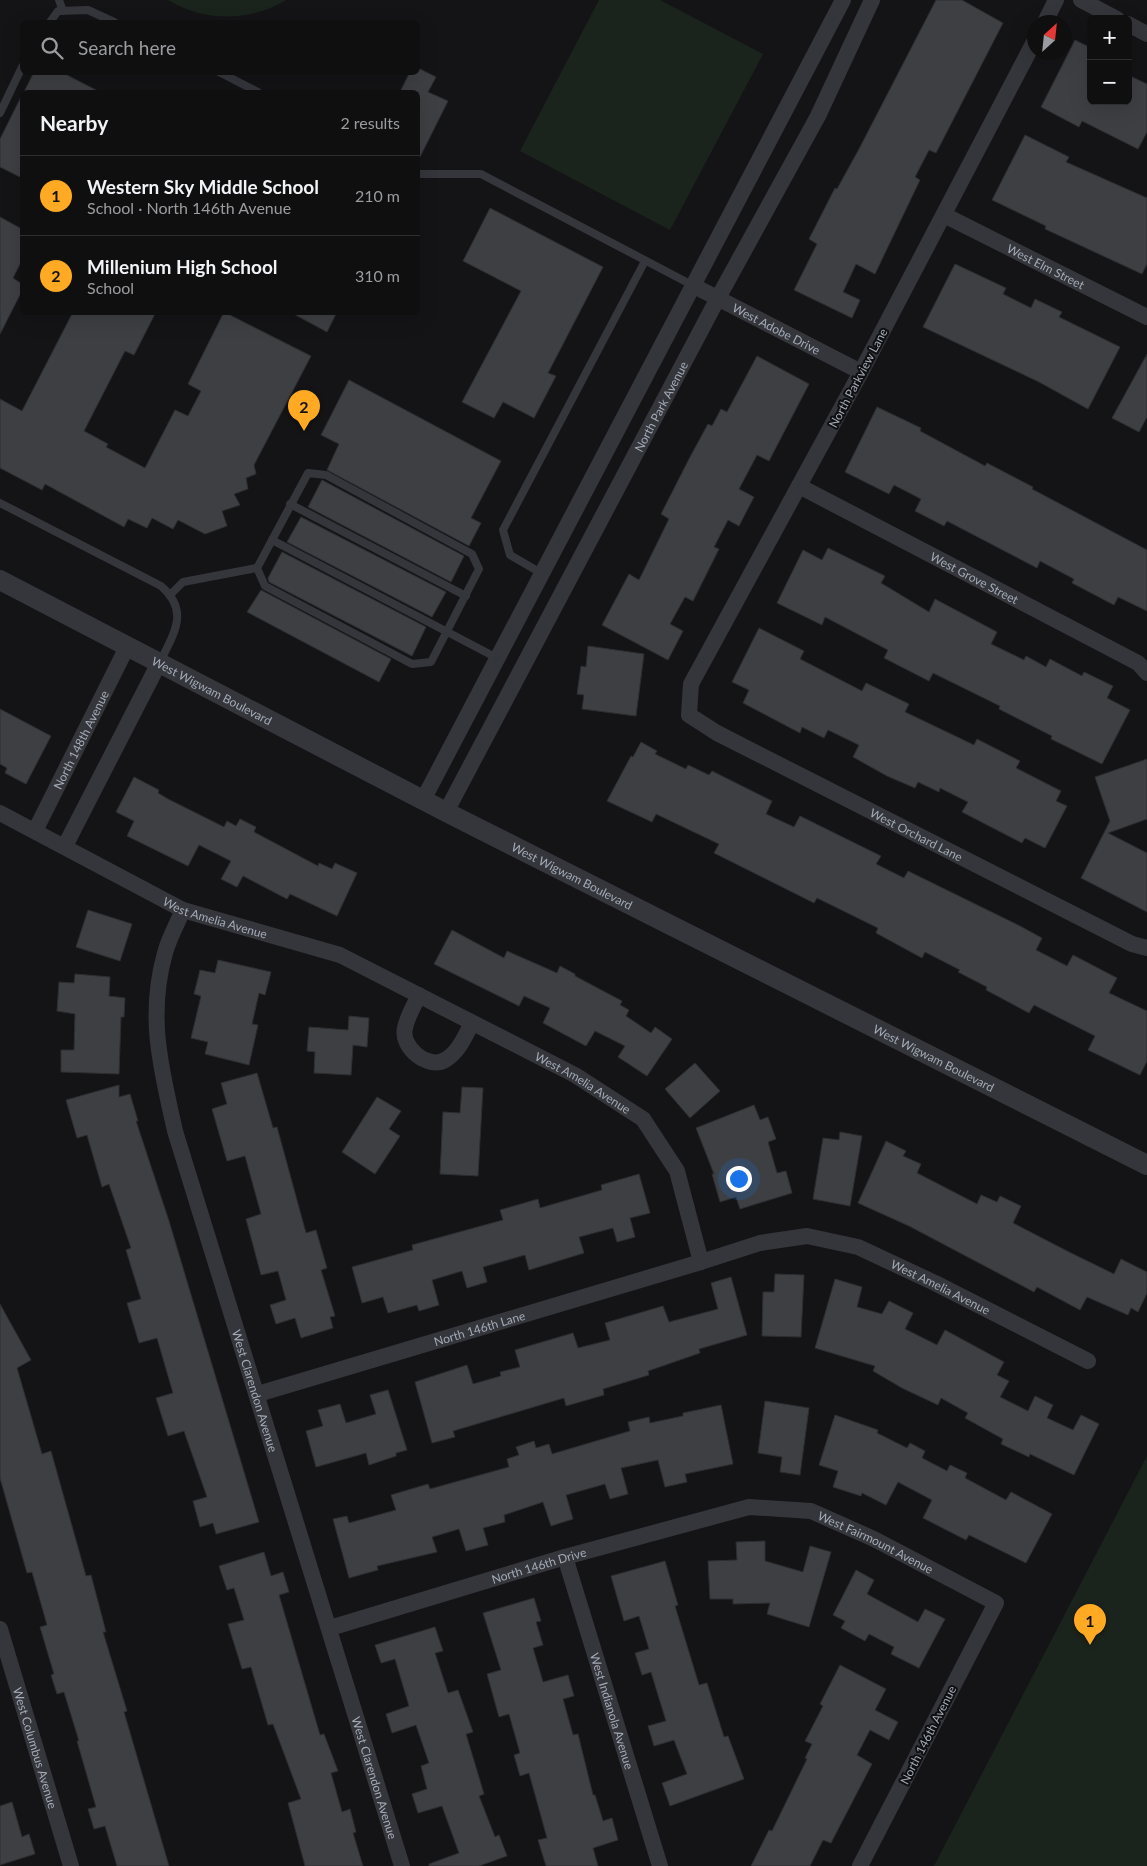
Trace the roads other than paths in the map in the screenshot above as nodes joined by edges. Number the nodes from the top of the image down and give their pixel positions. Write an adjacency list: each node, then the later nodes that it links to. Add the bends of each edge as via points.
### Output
1 (59, 0): 6 (lane)
2 (843, 0): 21 (street)
3 (872, 0): 22 (street, North Park Avenue, via 818,116)
4 (1056, 0): 7 (street)
5 (1082, 0): 8 (street)
6 (63, 11): 9 (lane, via 58,11); 10 (lane, via 88,10)
7 (1048, 15)
8 (1110, 15)
9 (51, 20)
10 (110, 20)
11 (1132, 26): 12 (street)
12 (1147, 34)
13 (1027, 56): 19 (street, North Parkview Lane)
14 (20, 71): 17 (lane)
15 (225, 75): 16 (lane)
16 (254, 90)
17 (0, 113)
18 (420, 174): 20 (lane, via 480,174)
19 (944, 216): 23 (street, West Elm Street); 24 (street, North Parkview Lane)
20 (646, 261): 21 (lane); 30 (lane, via 503,530 510,555)
21 (692, 284): 22 (street, West Adobe Drive); 30 (street)
22 (718, 298): 24 (street, West Adobe Drive); 41 (street, North Park Avenue)
23 (1147, 317)
24 (861, 372): 25 (street, North Parkview Lane)
25 (799, 486): 38 (street, West Grove Street, via 1138,663); 39 (street, North Parkview Lane, via 691,684)
26 (0, 503): 32 (lane)
27 (290, 504): 28 (lane); 33 (lane); 33 (lane, via 308,473 326,475 472,554 479,570)
28 (272, 540): 29 (lane); 34 (lane)
29 (257, 568): 32 (lane, via 183,582); 34 (lane, via 265,586 412,664 431,662)
30 (542, 573): 36 (street)
31 (0, 580): 35 (street, West Wigwam Boulevard)
32 (171, 594): 37 (lane, via 178,616 177,627)
33 (466, 596): 34 (lane)
34 (448, 631): 36 (lane)
35 (128, 647): 37 (street, West Wigwam Boulevard); 43 (street, North 148th Avenue)
36 (497, 658): 40 (street)
37 (159, 663): 40 (street, West Wigwam Boulevard); 44 (street)
38 (1147, 673)
39 (689, 714): 46 (street, West Orchard Lane, via 726,738 1132,944)
40 (423, 800): 41 (street, West Wigwam Boulevard)
41 (446, 812): 49 (street, West Wigwam Boulevard)
42 (0, 813): 43 (street, West Amelia Avenue)
43 (35, 831): 44 (street, West Amelia Avenue)
44 (65, 846): 45 (street, West Amelia Avenue)
45 (183, 910): 47 (street, West Amelia Avenue, via 340,955); 52 (street, West Clarendon Avenue, via 165,952 158,990 157,1048 175,1131)
46 (1147, 948)
47 (419, 995): 48 (street, West Amelia Avenue); 48 (street, via 404,1029 406,1045 419,1057 439,1062 444,1060 455,1052)
48 (472, 1023): 50 (street, West Amelia Avenue, via 575,1075 643,1119 677,1171)
49 (1147, 1165)
50 (701, 1262): 51 (street, West Amelia Avenue, via 760,1242 807,1236 858,1247 935,1282); 52 (street, North 146th Lane)
51 (1088, 1361)
52 (258, 1394): 56 (street, West Clarendon Avenue)
53 (749, 1507): 54 (street, North 146th Drive); 55 (street, West Fairmount Avenue, via 811,1511)
54 (565, 1557): 56 (street, North 146th Drive); 60 (street, West Indianola Avenue)
55 (996, 1603): 61 (street, North 146th Avenue)
56 (330, 1628): 59 (street, West Clarendon Avenue)
57 (0, 1630): 58 (street, West Columbus Avenue)
58 (71, 1866)
59 (402, 1866)
60 (660, 1866)
61 (860, 1866)

